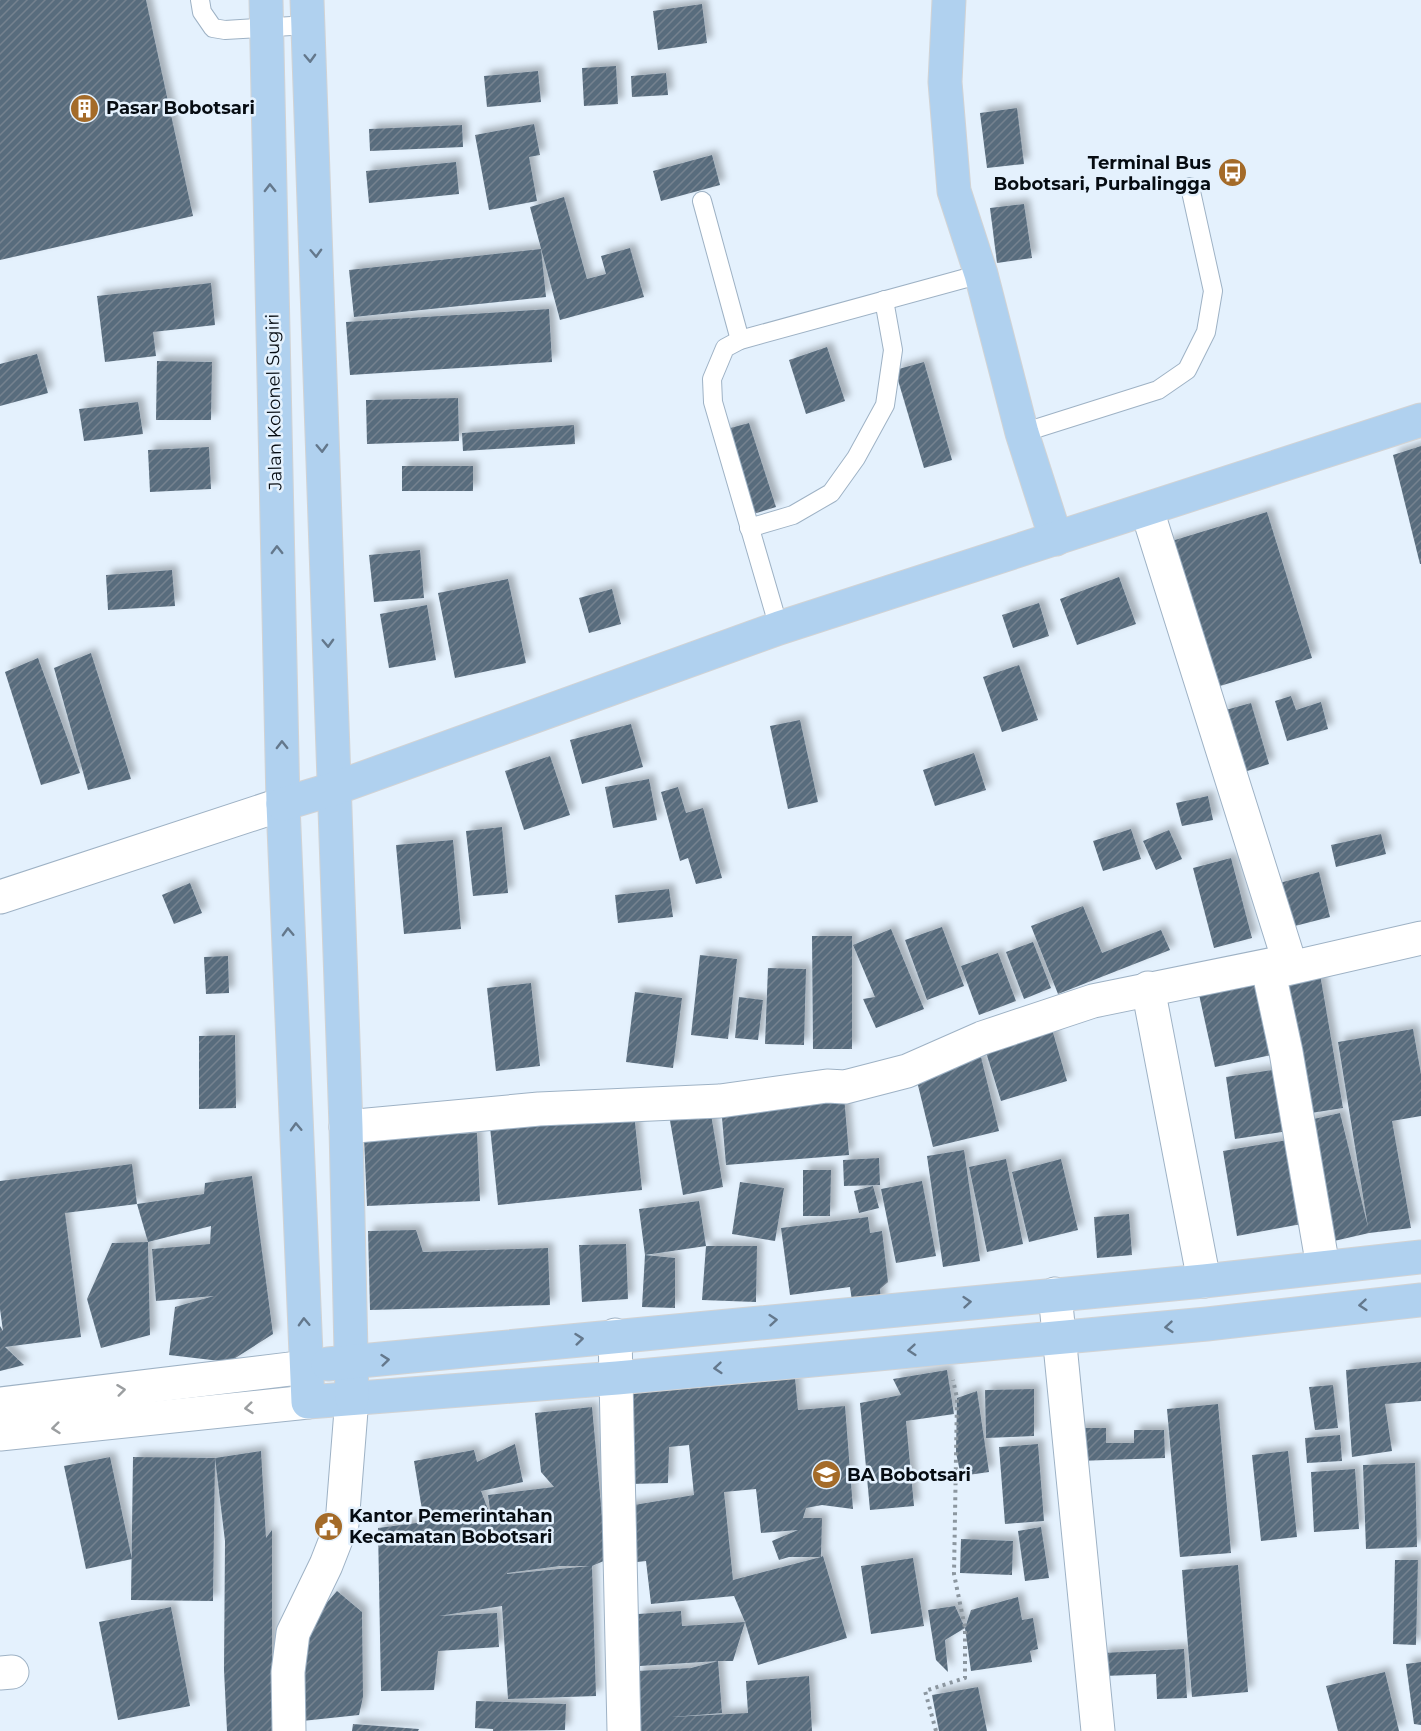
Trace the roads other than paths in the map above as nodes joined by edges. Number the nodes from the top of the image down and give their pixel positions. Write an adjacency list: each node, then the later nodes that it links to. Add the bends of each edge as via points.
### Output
1 (200, 0): 4 (lane, via 202,12 213,28)
2 (949, 0): 7 (main road, via 945,82 954,191)
3 (308, 13): 4 (lane); 16 (main road, one-way to 16)
4 (266, 14): 17 (main road, Jalan Kolonel Sugiri, one-way to 4)
5 (1190, 187): 11 (lane, via 1213,291 1206,332 1187,370 1158,390)
6 (702, 201): 9 (lane)
7 (981, 274): 8 (lane); 11 (main road)
8 (884, 300): 9 (lane); 13 (lane, via 892,350 885,405 856,458 831,493 793,515)
9 (740, 340): 13 (lane, via 725,348 717,366 712,380 713,402)
10 (1421, 420): 12 (main road)
11 (1022, 433): 14 (main road)
12 (1147, 510): 14 (main road); 20 (street)
13 (749, 528): 15 (lane)
14 (1056, 539): 15 (main road)
15 (779, 628): 16 (main road)
16 (333, 789): 17 (main road); 22 (main road)
17 (283, 804): 18 (street); 31 (main road, Jalan Kolonel Sugiri, one-way to 17)
18 (0, 897)
19 (1421, 938): 20 (street)
20 (1279, 967): 21 (street); 24 (street, via 1286,1052)
21 (1148, 988): 22 (street, via 1094,1001 972,1042 907,1071 845,1087 720,1101 539,1109); 25 (street)
22 (346, 1127): 30 (main road)
23 (1414, 1258): 24 (main road); 27 (main road)
24 (1323, 1267): 25 (main road)
25 (1204, 1281): 26 (main road)
26 (1054, 1294): 28 (main road, one-way to 26); 29 (street)
27 (1417, 1301): 29 (main road, one-way to 29)
28 (615, 1335): 30 (main road, one-way to 28); 32 (street)
29 (1058, 1337): 32 (main road, one-way to 32); 39 (street)
30 (351, 1364): 31 (main road); 33 (main road)
31 (306, 1367): 34 (main road, Jalan Kolonel Sugiri); 35 (street, one-way to 31)
32 (617, 1378): 33 (main road); 38 (street)
33 (352, 1398): 34 (main road); 37 (street, via 342,1524 293,1633 288,1672)
34 (308, 1401): 36 (street, one-way to 36)
35 (0, 1404)
36 (0, 1434)
37 (289, 1731)
38 (624, 1731)
39 (1098, 1731)

